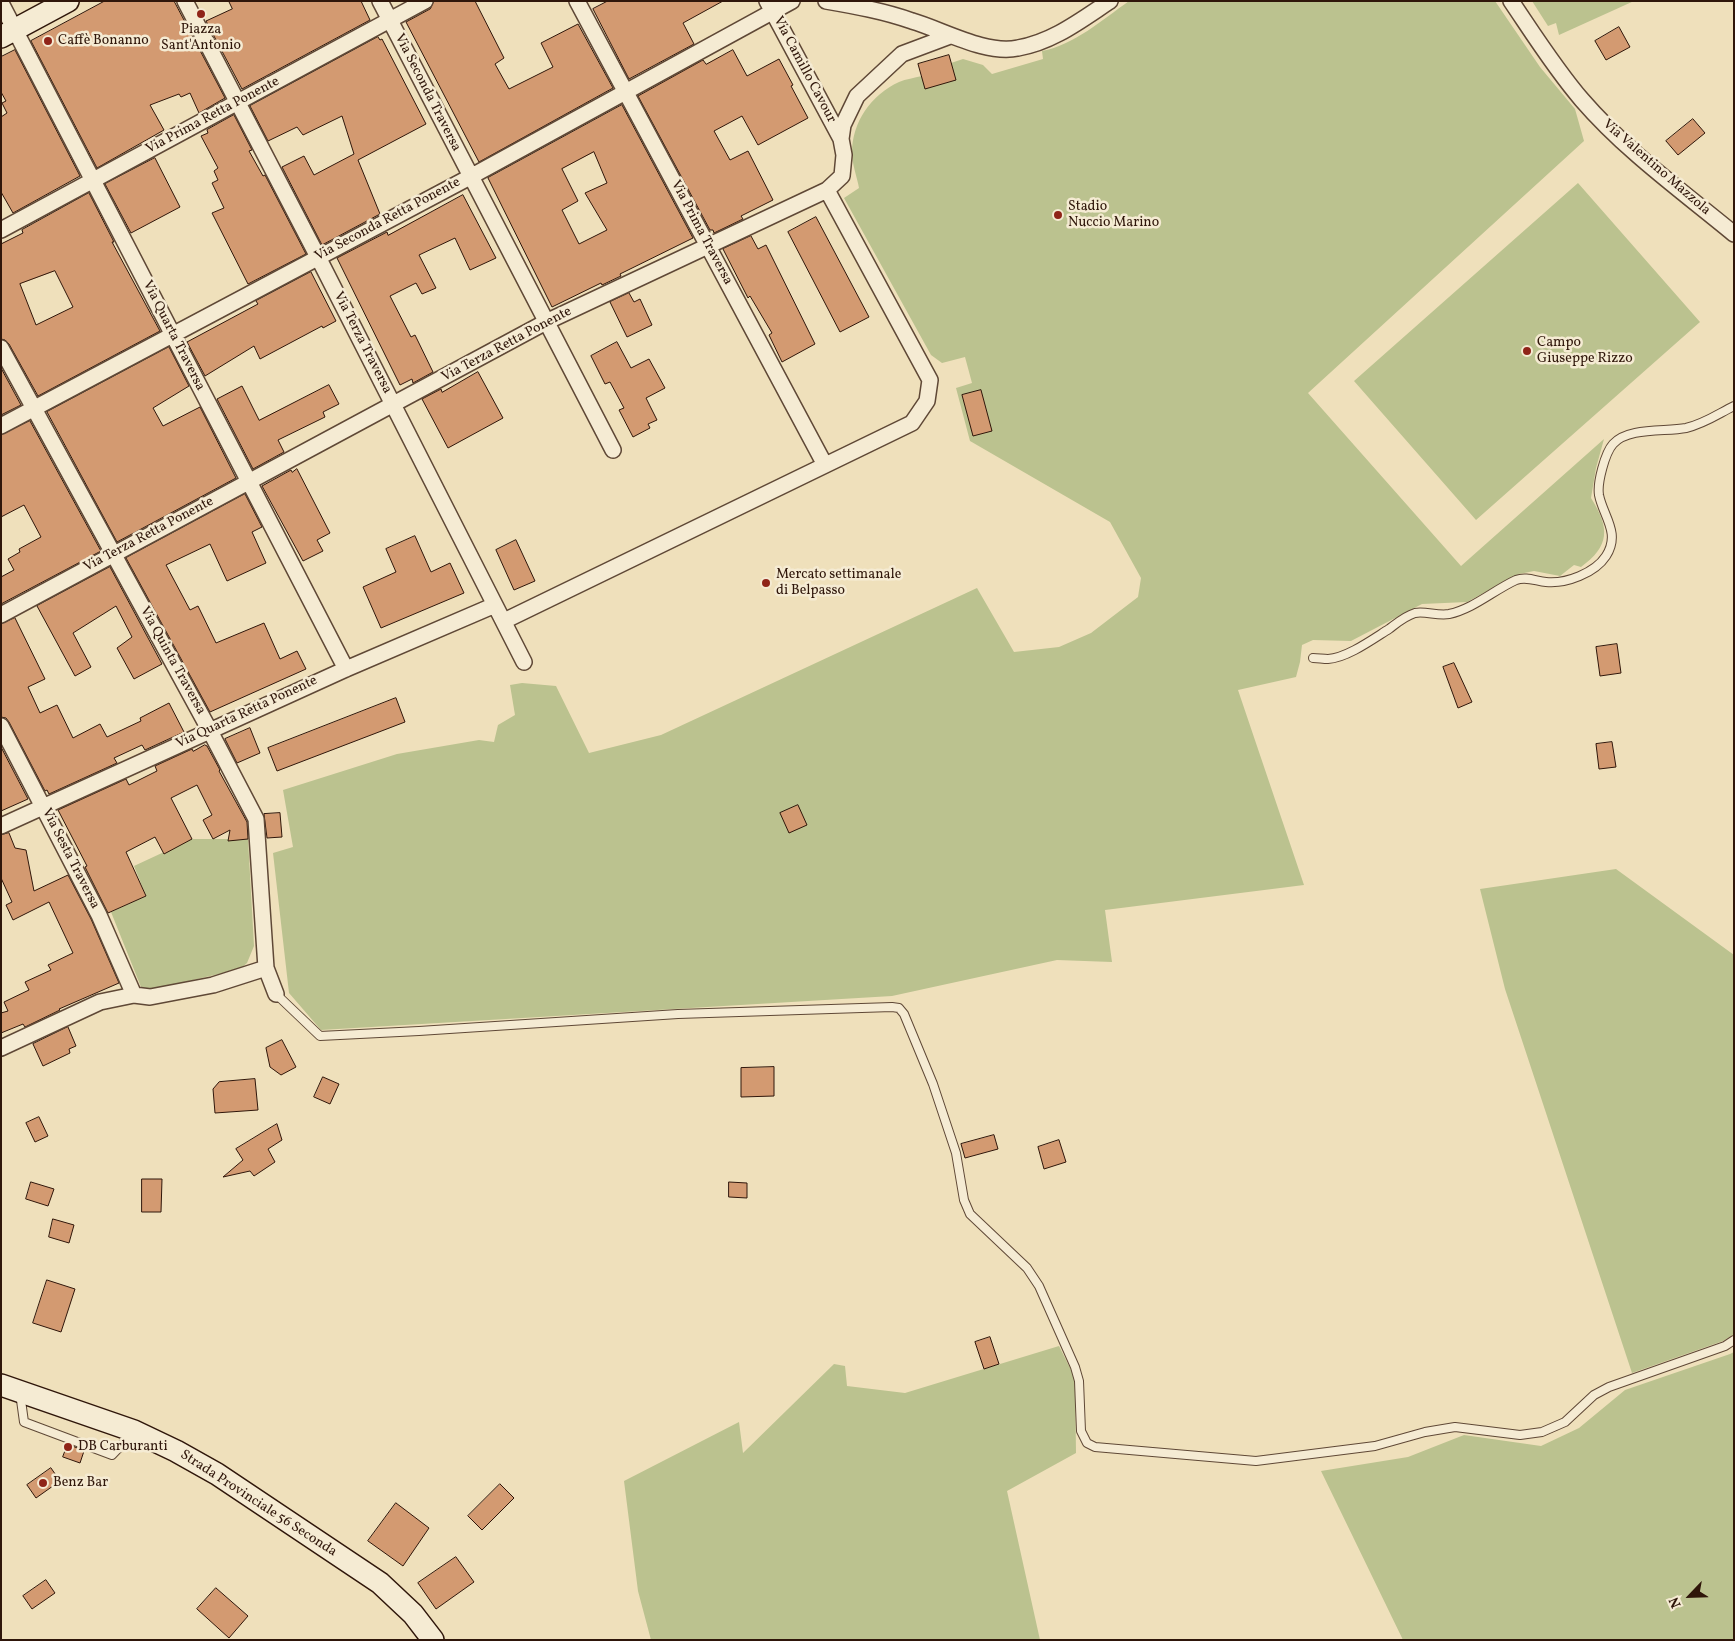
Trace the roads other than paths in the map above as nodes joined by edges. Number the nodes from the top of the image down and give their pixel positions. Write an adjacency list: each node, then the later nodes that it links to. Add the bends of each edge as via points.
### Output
1 (68, 1): 13 (street)
2 (185, 1): 16 (street, Via Terza Traversa)
3 (380, 1): 12 (street, Via Seconda Traversa)
4 (426, 1): 12 (street, Via Prima Retta Ponente)
5 (577, 1): 15 (street, Via Prima Traversa)
6 (792, 1): 11 (street)
7 (826, 1): 14 (street, via 865,7)
8 (1110, 1): 14 (street, via 1061,33 1017,49 992,48)
9 (1510, 1): 22 (street, Via Valentino Mazzola, via 1557,69 1606,126)
10 (1, 3): 13 (street, Via Quarta Traversa)
11 (770, 6): 15 (street, Via Seconda Retta Ponente); 17 (street, Via Camillo Cavour)
12 (390, 21): 16 (street, Via Prima Retta Ponente); 18 (street, Via Seconda Traversa)
13 (8, 34): 19 (street, Via Quarta Traversa)
14 (950, 36): 17 (street, Via Terza Retta Ponente, via 902,54 857,96 843,125)
15 (626, 92): 18 (street, Via Seconda Retta Ponente); 23 (street, Via Prima Traversa)
16 (237, 103): 19 (street, Via Prima Retta Ponente); 24 (street, Via Terza Traversa)
17 (841, 139): 20 (street, Via Terza Retta Ponente, via 844,155 842,176)
18 (470, 177): 24 (street, Via Seconda Retta Ponente); 25 (street, Via Seconda Traversa)
19 (93, 181): 21 (street, Via Prima Retta Ponente); 26 (street, Via Quarta Traversa)
20 (827, 190): 23 (street, Via Terza Retta Ponente); 33 (street, via 930,380 927,401 912,422)
21 (1, 230)
22 (1734, 234)
23 (708, 246): 25 (street, Via Terza Retta Ponente); 33 (street, Via Prima Traversa)
24 (318, 257): 26 (street, Via Seconda Retta Ponente); 28 (street, Via Terza Traversa)
25 (546, 322): 28 (street, Via Terza Retta Ponente); 32 (street, Via Seconda Traversa)
26 (173, 335): 30 (street, Via Seconda Retta Ponente); 34 (street, Via Quarta Traversa)
27 (1, 348): 30 (street, Via Quinta Traversa)
28 (393, 404): 34 (street, Via Terza Retta Ponente); 36 (street, Via Terza Traversa)
29 (1734, 406): 39 (lane, via 1700,424 1634,433 1613,444 1599,484 1599,494 1610,521 1612,545 1598,565 1581,576 1557,582 1519,579 1462,610 1447,615 1415,613 1350,652 1330,659)
30 (34, 408): 31 (street, Via Seconda Retta Ponente); 35 (street, Via Quinta Traversa)
31 (1, 426)
32 (613, 450)
33 (825, 465): 38 (street)
34 (249, 482): 35 (street, Via Terza Retta Ponente); 41 (street, Via Quarta Traversa)
35 (114, 554): 37 (street, Via Terza Retta Ponente); 43 (street, Via Quinta Traversa)
36 (495, 605): 38 (street, Via Terza Traversa); 41 (street, Via Quarta Retta Ponente)
37 (1, 615)
38 (504, 621): 40 (street, Via Terza Traversa)
39 (1313, 658)
40 (524, 662)
41 (346, 668): 43 (street, Via Quarta Retta Ponente)
42 (1, 726): 44 (street, Via Sesta Traversa)
43 (210, 731): 44 (street, Via Quarta Retta Ponente); 46 (street, Via Quinta Traversa, via 256,819)
44 (43, 807): 45 (street, Via Quarta Retta Ponente); 48 (street, Via Sesta Traversa, via 99,915)
45 (1, 826)
46 (266, 968): 47 (street, Via Quinta Traversa); 48 (street, via 212,985 150,997)
47 (276, 994): 50 (lane, via 320,1036 678,1014 899,1008 933,1084 956,1153 964,1200 970,1214 1027,1268 1039,1286 1075,1367 1079,1381 1081,1431 1087,1442 1095,1446 1256,1460 1375,1446 1455,1426 1520,1435 1542,1432 1565,1422 1609,1387)
48 (134, 995): 49 (street, via 100,1002)
49 (1, 1048)
50 (1734, 1340)
51 (8, 1387): 52 (street, Strada Provinciale 56 Seconda); 52 (lane, via 24,1422 112,1455)
52 (134, 1432): 53 (street, Strada Provinciale 56 Seconda, via 218,1474 380,1583)
53 (433, 1640)

